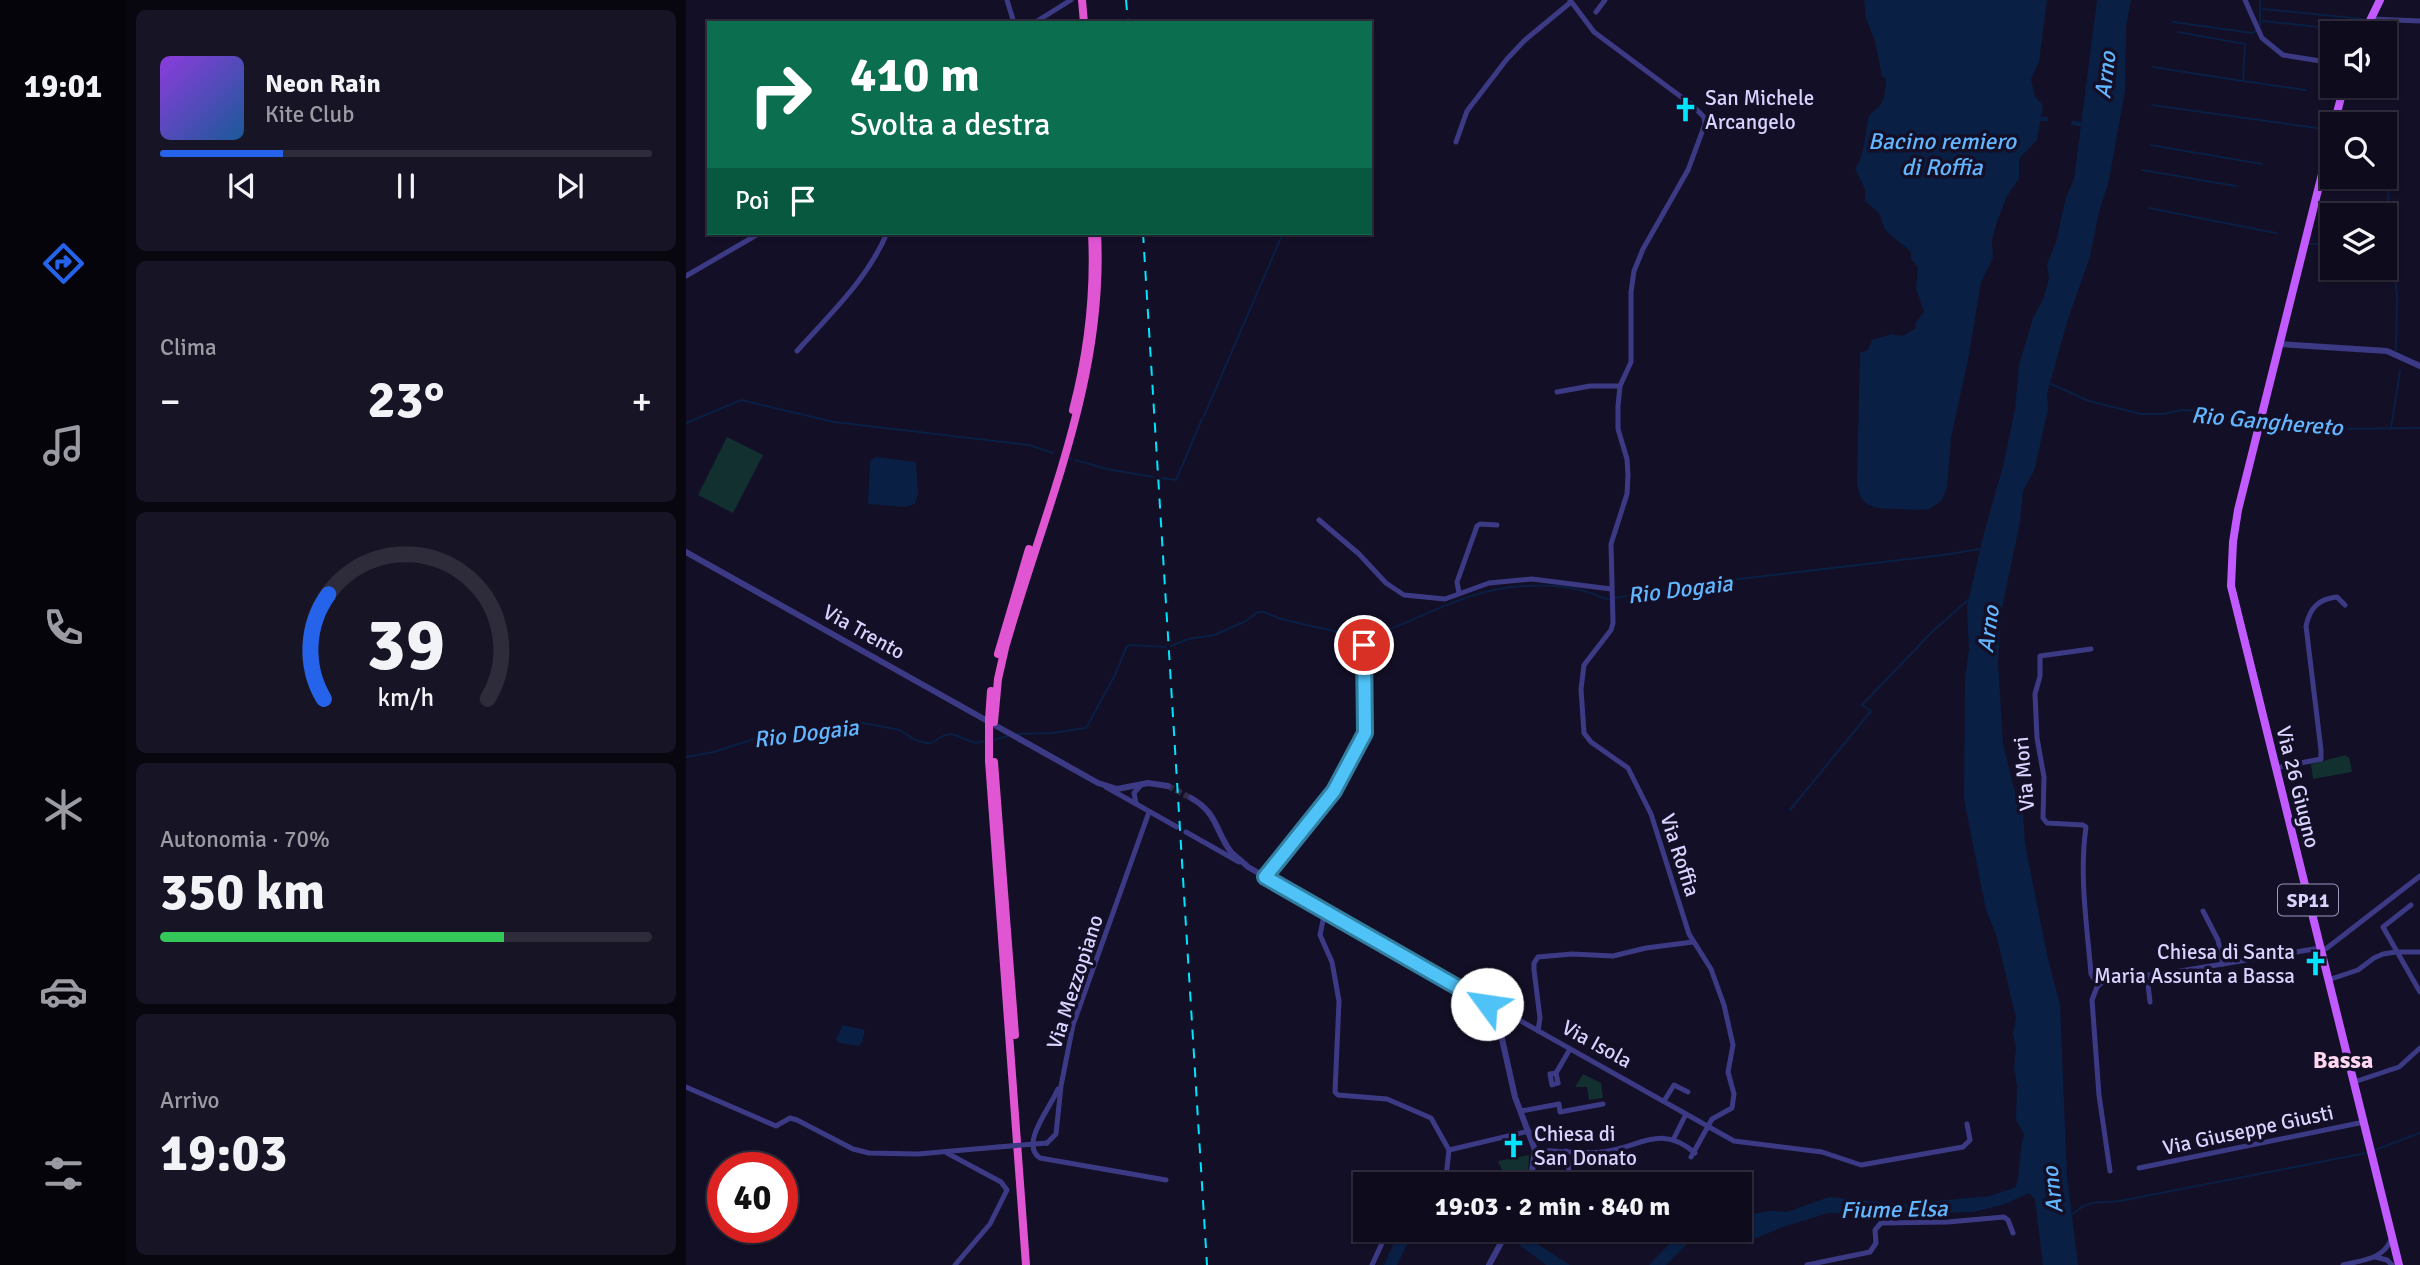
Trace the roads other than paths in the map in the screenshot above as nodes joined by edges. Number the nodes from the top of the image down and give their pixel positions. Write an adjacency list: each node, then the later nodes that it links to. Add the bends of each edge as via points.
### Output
1 (1007, 0): 11 (street)
2 (1071, 0): 12 (street)
3 (1077, 0): 14 (highway)
4 (1082, 0): 13 (highway)
5 (1605, 0): 9 (street)
6 (2245, 0): 16 (street, via 2262,37 2283,55)
7 (2380, 0): 10 (main road)
8 (1570, 1): 17 (street, via 1507,59 1467,111); 27 (street, Via Roffia, via 1594,32 1692,105 1705,124 1688,170 1634,271 1631,362)
9 (1596, 12)
10 (2371, 19): 15 (street)
11 (1013, 21)
12 (1037, 21)
13 (1081, 21)
14 (1081, 21)
15 (2420, 21)
16 (2320, 61)
17 (1456, 142)
18 (2320, 182): 24 (main road, SP11)
19 (757, 235): 23 (street)
20 (886, 235): 25 (street, via 852,290)
21 (1092, 235): 37 (highway, via 1090,309 1076,395 1000,644)
22 (1097, 235): 37 (highway, via 1096,308 1088,369 1005,648)
23 (686, 276)
24 (2279, 344): 26 (street, via 2387,351); 38 (main road, Via 26 Giugno / SP11, via 2238,510 2231,561 2234,605)
25 (797, 351)
26 (2420, 366)
27 (1620, 386): 28 (street); 32 (street, Via Roffia, via 1618,429 1628,475 1627,494 1611,544)
28 (1557, 392)
29 (1319, 520): 33 (street, via 1396,591 1445,599)
30 (1497, 525): 33 (street, via 1477,526 1457,582)
31 (686, 552): 39 (street, Via Trento)
32 (1611, 592): 33 (street, via 1532,579 1500,581); 54 (street, Via Roffia, via 1611,630 1583,669 1584,733 1622,762 1633,777 1651,814)
33 (1459, 593)
34 (2345, 605): 38 (street, via 2337,597 2324,598 2313,607 2306,626 2320,759)
35 (1364, 635): 50 (street, via 1365,733 1334,791)
36 (2091, 649): 61 (street, Via Mori, via 2040,656 2035,694 2044,777 2043,818 2048,823 2085,827 2083,886 2091,974)
37 (992, 720): 102 (highway, bridge, via 991,762)
38 (2275, 768): 55 (main road, Via 26 Giugno / SP11)
39 (1098, 783): 42 (street); 44 (street)
40 (1142, 785): 41 (street); 42 (street); 44 (street)
41 (1168, 786)
42 (1129, 788): 44 (street)
43 (1191, 798): 48 (street, Via Isola, via 1207,809 1220,831)
44 (1132, 799): 45 (street)
45 (1149, 812): 46 (street); 72 (street, Via Mezzopiano, via 1073,1025)
46 (1177, 827)
47 (1186, 832): 48 (street, Via Isola)
48 (1221, 847): 50 (street, Via Isola)
49 (2420, 876): 55 (street)
50 (1265, 877): 52 (street, Via Isola)
51 (2411, 905): 56 (street, via 2383,927)
52 (1325, 911): 63 (street, Via Isola); 85 (street, via 1320,935 1332,962 1339,1001 1335,1092 1344,1097 1387,1099 1431,1118)
53 (2203, 911): 58 (street, via 2218,940)
54 (1693, 942): 68 (street, via 1613,956 1538,957 1534,970); 82 (street, Via Roffia, via 1711,969 1733,1045 1728,1072 1734,1094 1732,1108)
55 (2320, 950): 58 (street); 60 (main road, Via 26 Giugno / SP11)
56 (2396, 952): 57 (street); 60 (street); 62 (street)
57 (2420, 952)
58 (2223, 964): 59 (street)
59 (2147, 975): 61 (street); 64 (street)
60 (2328, 980): 73 (main road, Via 26 Giugno / SP11)
61 (2101, 983): 90 (street, via 2092,1000)
62 (2420, 992)
63 (1481, 999): 65 (street, Via Isola); 67 (street)
64 (2150, 1002)
65 (1506, 1013): 66 (street, Via Isola); 67 (street)
66 (1513, 1017): 67 (street); 68 (street, Via Isola)
67 (1498, 1019): 78 (street)
68 (1538, 1031): 70 (street, Via Isola)
69 (2420, 1048): 73 (street, via 2399,1067)
70 (1570, 1049): 71 (street); 76 (street, Via Isola)
71 (1556, 1073)
72 (1063, 1076): 87 (street, Via Mezzopiano, bridge, via 1056,1134 1047,1143); 94 (street, via 1032,1141 1035,1155)
73 (2354, 1083): 80 (main road, Via 26 Giugno / SP11)
74 (686, 1087): 87 (street, Via Mezzopiano, via 775,1126 790,1118 797,1120 862,1152 905,1155)
75 (1688, 1092): 76 (street, via 1674,1085)
76 (1664, 1101): 79 (street, Via Isola)
77 (1603, 1104): 78 (street, via 1560,1112 1559,1104)
78 (1521, 1111): 83 (street)
79 (1686, 1114): 82 (street, Via Isola); 84 (street)
80 (2364, 1122): 89 (street, Via Giuseppe Giusti); 96 (main road, Via 26 Giugno / SP11)
81 (1967, 1124): 82 (street, Via Isola, via 1970,1140 1963,1147 1861,1165 1822,1152 1734,1141)
82 (1707, 1126): 84 (street, via 1693,1155)
83 (1529, 1132): 85 (street); 86 (street)
84 (1673, 1140): 88 (street, via 1649,1138 1606,1151)
85 (1449, 1150): 91 (street)
86 (1535, 1150): 88 (street); 92 (street)
87 (944, 1151): 101 (street, via 1001,1182 1007,1190 990,1224)
88 (1566, 1151): 93 (street)
89 (2139, 1168)
90 (2110, 1171)
91 (1447, 1172)
92 (1532, 1172)
93 (1569, 1172)
94 (1166, 1180)
95 (2013, 1233): 100 (street, via 2004,1217 1881,1223 1875,1230 1873,1249)
96 (2393, 1237): 99 (street, via 2387,1250); 108 (main road, Via 26 Giugno / SP11)
97 (1383, 1242): 103 (street)
98 (1502, 1242): 104 (street)
99 (2375, 1257): 106 (street); 107 (street)
100 (1819, 1264): 105 (street)
101 (956, 1265)
102 (1029, 1265)
103 (1372, 1265)
104 (1489, 1265)
105 (1807, 1265)
106 (2343, 1265)
107 (2392, 1265)
108 (2399, 1265)

